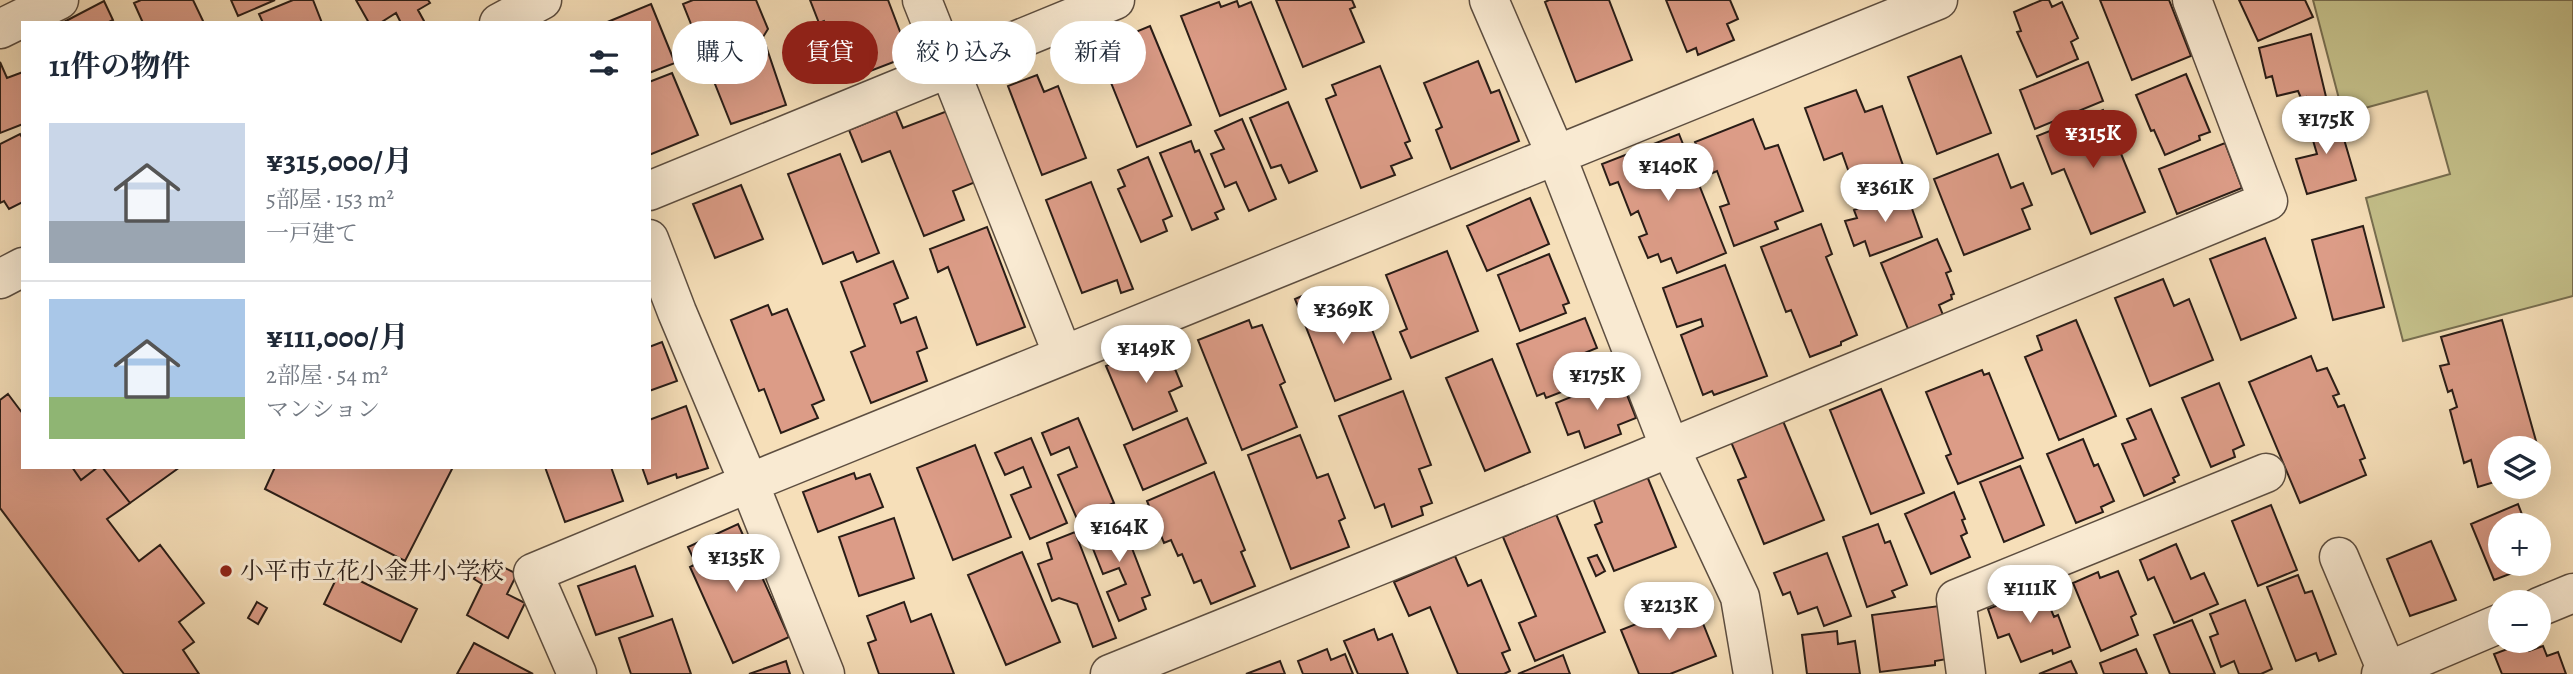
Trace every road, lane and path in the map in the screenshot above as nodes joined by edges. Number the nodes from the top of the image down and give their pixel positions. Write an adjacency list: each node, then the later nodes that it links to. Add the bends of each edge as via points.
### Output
1 (59, 0): 12 (street)
2 (542, 0): 9 (street)
3 (551, 0): 10 (street)
4 (922, 0): 11 (street)
5 (1115, 0): 13 (street)
6 (1489, 0): 16 (street)
7 (1938, 0): 16 (street)
8 (2192, 0): 22 (street, via 2268,201)
9 (503, 21)
10 (560, 21)
11 (930, 21)
12 (0, 29)
13 (1036, 33)
14 (912, 84): 17 (street)
15 (955, 84): 21 (street)
16 (1556, 155): 21 (street); 22 (street)
17 (651, 190)
18 (651, 244): 24 (street)
19 (21, 268): 20 (street)
20 (0, 279)
21 (1063, 355): 24 (street)
22 (1670, 448): 30 (street); 31 (street, via 1740,597)
23 (2266, 473): 32 (street, via 1956,599)
24 (749, 483): 28 (street, via 533,573); 29 (street)
25 (2339, 558): 27 (street)
26 (2488, 629): 27 (street)
27 (2384, 673)
28 (577, 674)
29 (825, 674)
30 (1110, 674)
31 (1753, 674)
32 (1966, 674)

